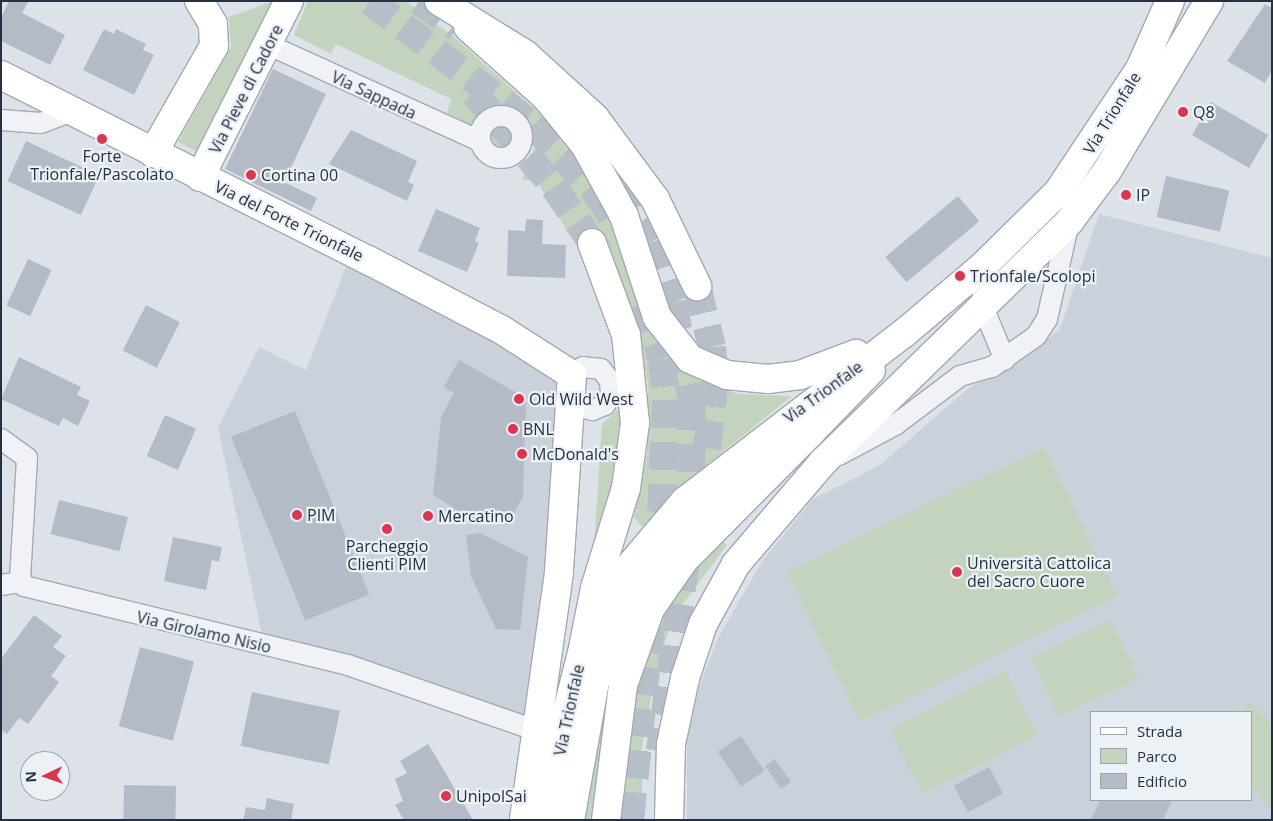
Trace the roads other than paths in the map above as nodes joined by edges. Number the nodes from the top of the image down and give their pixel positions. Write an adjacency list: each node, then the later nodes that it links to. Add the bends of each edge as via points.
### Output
1 (199, 1): 11 (main road, via 213,24 215,41)
2 (289, 1): 6 (main road, Via Pieve di Cadore)
3 (439, 1): 16 (main road, via 526,55 594,118 655,200); 18 (main road, via 546,97 573,129 624,216 657,317 690,359 727,375 784,378 820,369)
4 (1170, 1): 15 (main road, Via Trionfale, via 1140,69 1079,165)
5 (1209, 1): 13 (main road, Via Trionfale, via 1107,171)
6 (269, 45): 10 (street, Via Sappada); 12 (main road, Via Pieve di Cadore)
7 (1, 75): 8 (main road, Via del Forte Trionfale)
8 (70, 112): 9 (street, via 41,123); 11 (main road, Via del Forte Trionfale)
9 (1, 120)
10 (480, 141)
11 (153, 153): 12 (main road, Via del Forte Trionfale)
12 (200, 177): 20 (main road, Via del Forte Trionfale, via 502,330)
13 (1069, 222): 17 (main road, Via Trionfale); 19 (street, Via Trionfale, via 1044,326)
14 (592, 243): 25 (main road, via 626,335 635,423 626,488 595,588)
15 (982, 267): 17 (street); 18 (main road, Via Trionfale)
16 (697, 286)
17 (983, 307): 19 (street); 23 (main road, Via Trionfale)
18 (903, 334): 21 (main road); 25 (main road, Via Trionfale, via 685,501 623,574)
19 (1005, 360): 23 (street, Via Trionfale, via 960,376 887,429)
20 (571, 385): 26 (main road, Via Trionfale, via 561,557)
21 (811, 432): 30 (main road, via 756,469 701,515 636,593 595,681); 31 (main road, via 690,554 650,609 623,685)
22 (1, 439): 24 (street, Via Girolamo Nisio, via 27,458)
23 (823, 462): 27 (main road, Via Trionfale, via 761,530 719,592 690,659)
24 (11, 583): 26 (street, Via Girolamo Nisio, via 199,632 348,665)
25 (582, 653): 29 (main road, Via Trionfale, via 564,723)
26 (537, 732): 28 (main road, Via Trionfale)
27 (671, 744): 32 (main road); 33 (main road, Via Trionfale)
28 (524, 820)
29 (549, 820)
30 (570, 820)
31 (606, 820)
32 (659, 820)
33 (668, 820)

